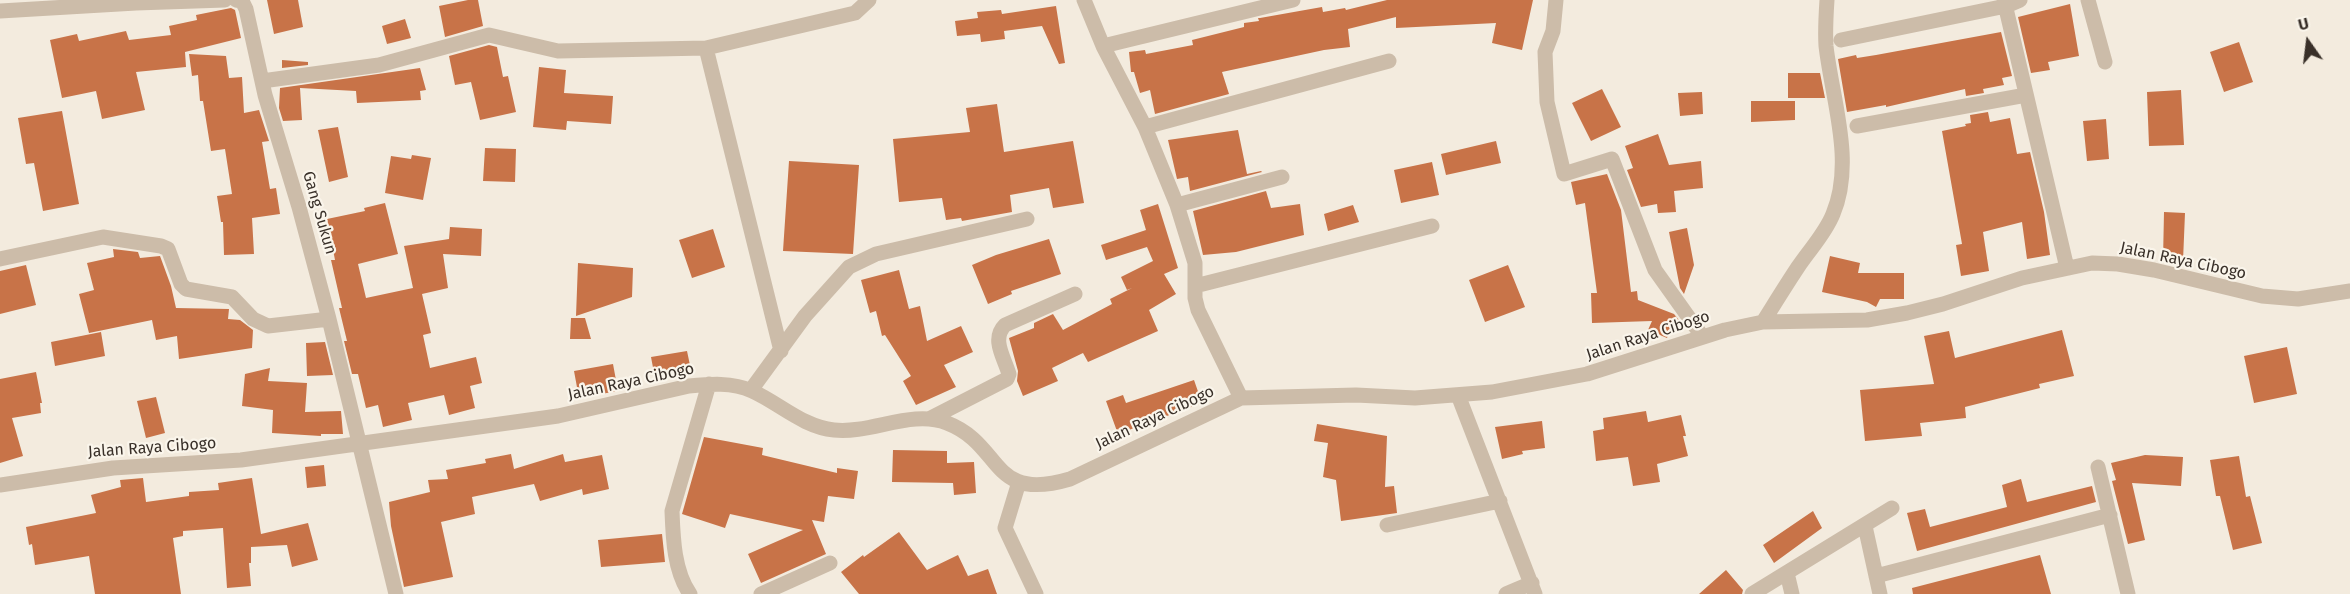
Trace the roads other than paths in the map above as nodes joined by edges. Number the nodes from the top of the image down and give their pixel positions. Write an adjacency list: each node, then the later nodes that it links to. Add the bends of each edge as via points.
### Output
1 (225, 0): 10 (street)
2 (236, 0): 16 (street, Gang Sukun, via 242,1 246,9)
3 (869, 0): 13 (street, via 855,13)
4 (1084, 0): 12 (street)
5 (1293, 0): 12 (street)
6 (1556, 0): 31 (street, via 1553,31 1545,52 1547,102 1563,174 1612,159 1655,270)
7 (1827, 0): 30 (street, via 1826,43 1840,129 1839,195 1826,230)
8 (2088, 0): 15 (street)
9 (2010, 2): 11 (street); 17 (street)
10 (0, 11)
11 (1841, 40)
12 (1103, 46): 19 (street)
13 (706, 48): 16 (street, via 558,51 489,35 379,65); 32 (street)
14 (1389, 61): 19 (street)
15 (2104, 62)
16 (262, 81): 29 (street, Gang Sukun)
17 (2026, 95): 18 (street); 25 (street)
18 (1857, 126)
19 (1145, 127): 21 (street)
20 (1282, 177): 21 (street)
21 (1177, 205): 26 (street, via 1195,263)
22 (1027, 219): 32 (street, via 861,260 849,267 805,316)
23 (1432, 226): 26 (street)
24 (0, 259): 29 (street, via 103,237 161,246 168,249 186,289 232,297 259,322 277,326)
25 (2067, 268): 27 (street, Jalan Raya Cibogo, via 2092,263 2118,264 2262,296 2298,299); 30 (street, Jalan Raya Cibogo, via 1943,304 1867,320)
26 (1195, 286): 36 (street, via 1202,322)
27 (2350, 291)
28 (1075, 294): 37 (street, via 1005,325 998,339 1009,374 1007,379)
29 (329, 319): 38 (street, Gang Sukun)
30 (1763, 321): 31 (street, Jalan Raya Cibogo)
31 (1702, 336): 35 (street, Jalan Raya Cibogo, via 1587,374 1503,391)
32 (781, 351): 34 (street)
33 (709, 384): 34 (street, Jalan Raya Cibogo); 38 (street, Jalan Raya Cibogo, via 558,416); 52 (street, via 672,511 681,581)
34 (751, 390): 37 (street, Jalan Raya Cibogo, via 799,418 835,430)
35 (1458, 395): 36 (street, Jalan Raya Cibogo); 42 (street)
36 (1241, 398): 40 (street, Jalan Raya Cibogo, via 1070,478 1051,484)
37 (929, 419): 40 (street, Jalan Raya Cibogo, via 963,431 1005,476)
38 (359, 443): 41 (street, Jalan Raya Cibogo, via 241,460 113,468); 51 (street, Gang Sukun)
39 (2098, 467): 44 (street)
40 (1019, 482): 54 (street, via 1005,528)
41 (0, 485)
42 (1500, 501): 45 (street); 50 (street)
43 (1892, 508): 46 (street)
44 (2110, 515): 49 (street); 59 (street)
45 (1387, 525)
46 (1866, 526): 48 (street); 49 (street)
47 (830, 563): 53 (street)
48 (1787, 573): 56 (street); 57 (street)
49 (1876, 576): 58 (street)
50 (1534, 589): 55 (street)
51 (396, 594)
52 (690, 594)
53 (761, 594)
54 (1036, 594)
55 (1506, 594)
56 (1752, 594)
57 (1792, 594)
58 (1880, 594)
59 (2128, 594)

